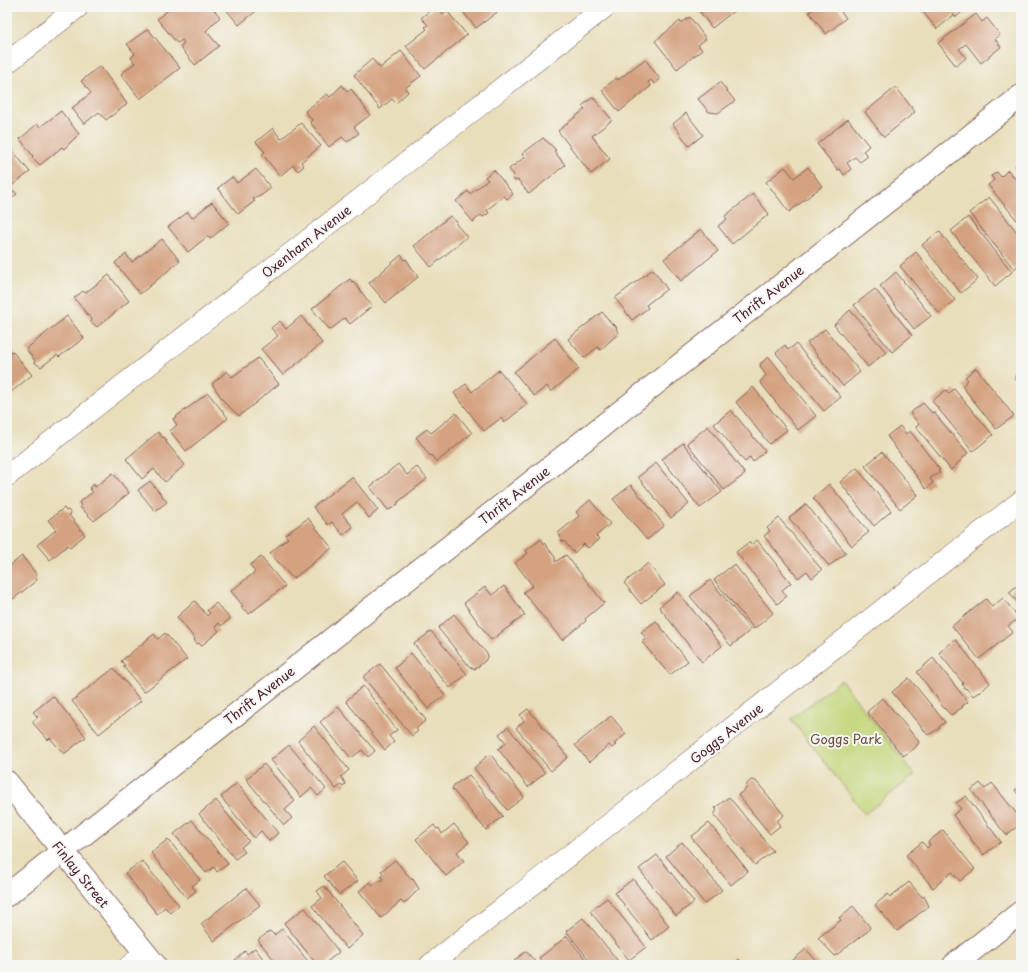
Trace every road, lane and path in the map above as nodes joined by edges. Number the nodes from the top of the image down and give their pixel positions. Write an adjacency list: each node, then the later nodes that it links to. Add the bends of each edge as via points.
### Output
1 (78, 7): 3 (street)
2 (605, 7): 5 (street, Oxenham Avenue)
3 (7, 63)
4 (1021, 96): 8 (street, Thrift Avenue)
5 (7, 476)
6 (1021, 501): 13 (street, Goggs Avenue)
7 (7, 782): 8 (street, Finlay Street)
8 (62, 850): 9 (street, Thrift Avenue); 11 (street, Finlay Street)
9 (7, 894)
10 (1021, 912): 14 (street)
11 (149, 957): 12 (lane)
12 (123, 965)
13 (430, 965)
14 (954, 965)

